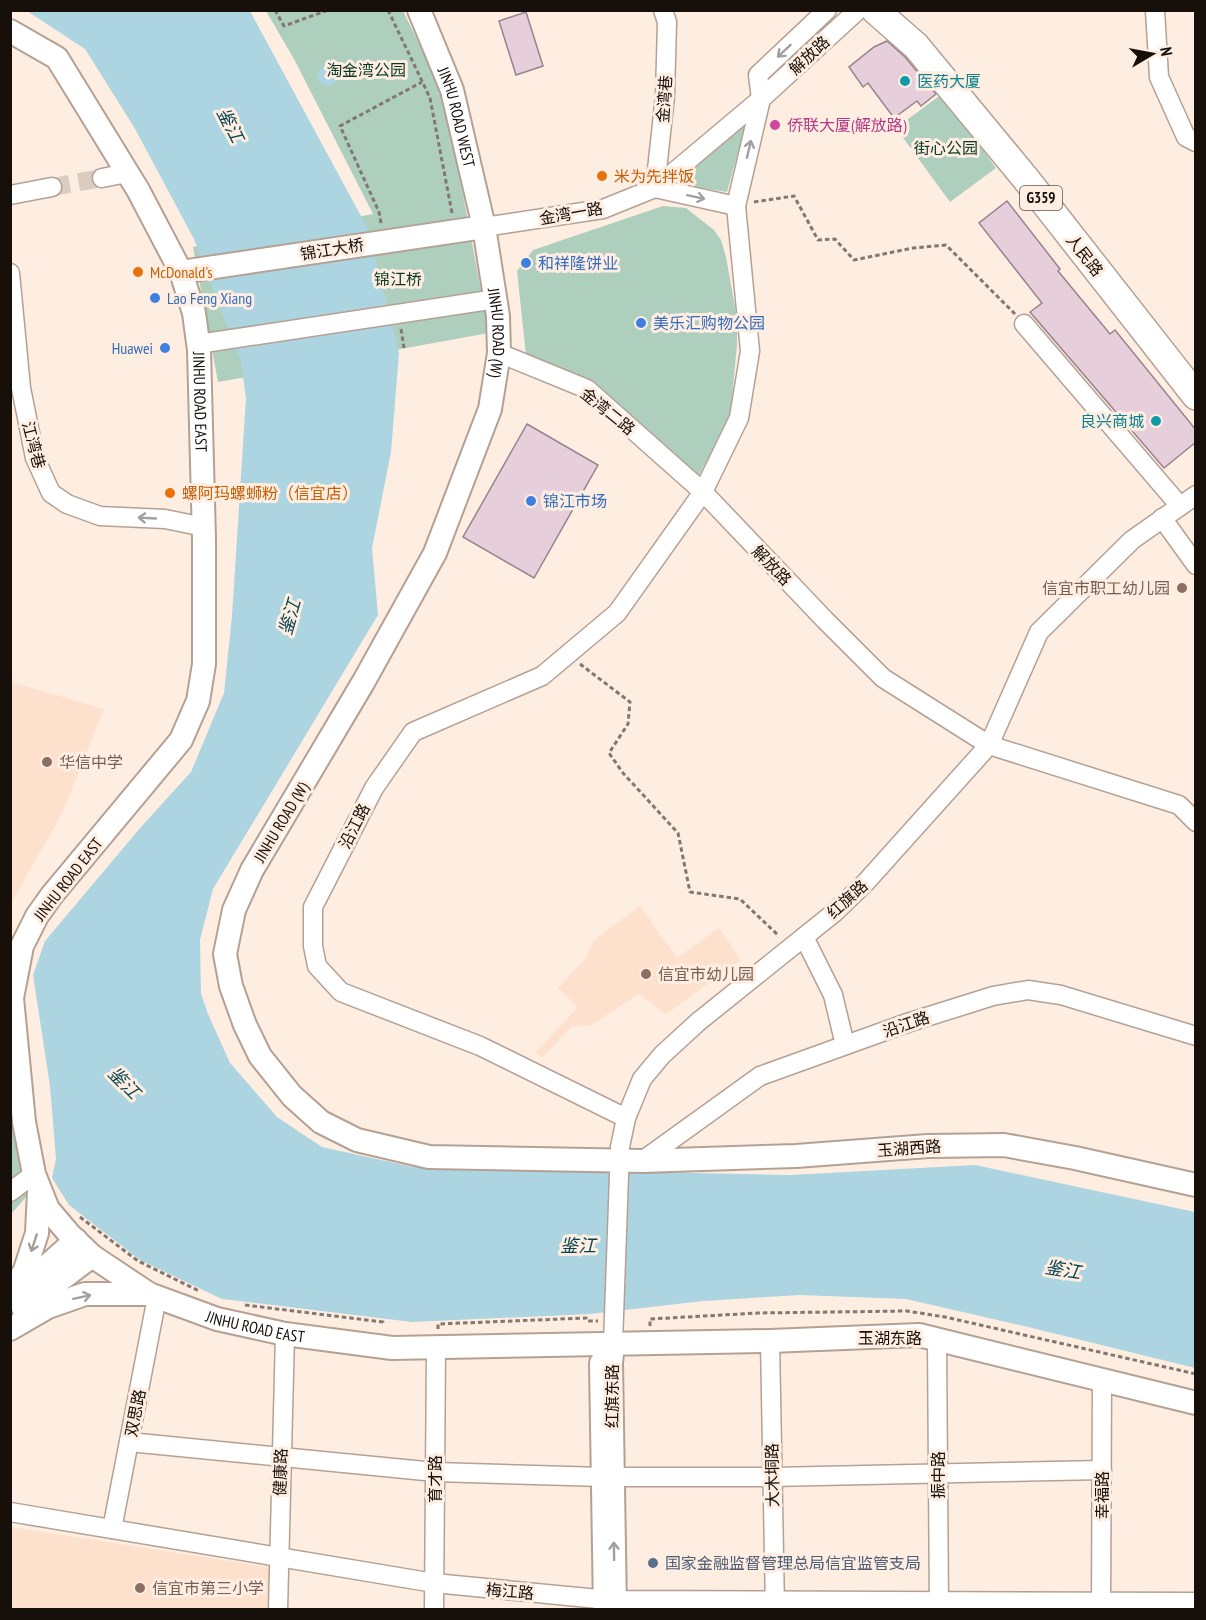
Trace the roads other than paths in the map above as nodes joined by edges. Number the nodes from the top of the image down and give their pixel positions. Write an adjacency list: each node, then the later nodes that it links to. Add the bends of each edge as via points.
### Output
1 (420, 10): 17 (main road, JINHU ROAD WEST, via 452,90)
2 (663, 10): 14 (street, 金湾巷, via 667,22 665,96)
3 (827, 10): 9 (street, 解放路, one-way to 9, via 758,75)
4 (858, 10): 9 (street, 解放路)
5 (875, 10): 25 (highway, 人民路 / G359, via 916,46 1026,178)
6 (894, 10): 24 (highway, 人民路 / G359, via 925,38 1021,153)
7 (1155, 10): 10 (street, via 1159,77 1186,137)
8 (10, 31): 11 (main road, JINHU ROAD EAST, via 57,58)
9 (761, 99): 14 (street, 金湾一路); 16 (street, 解放路, one-way to 9)
10 (1196, 142)
11 (127, 173): 12 (street); 18 (main road, JINHU ROAD EAST)
12 (102, 178)
13 (52, 187): 15 (street)
14 (655, 188): 16 (street, one-way to 16); 17 (street, 金湾一路, via 603,209)
15 (10, 195)
16 (736, 206): 26 (street, 解放路, via 750,351 739,418)
17 (484, 227): 18 (main road, 锦江大桥); 20 (main road, JINHU ROAD (W))
18 (181, 272): 22 (main road, JINHU ROAD EAST, via 194,313)
19 (10, 273): 30 (street, 江湾巷, one-way to 19, via 165,519 100,516 51,494 35,458 21,388)
20 (496, 299): 22 (street); 23 (main road, JINHU ROAD (W))
21 (1024, 324): 28 (street)
22 (198, 344): 30 (main road, JINHU ROAD EAST)
23 (499, 353): 26 (street, 金湾二路, via 587,389); 38 (main road, JINHU ROAD (W), via 490,408 435,553 252,870 234,910 225,954 231,986 260,1056 292,1096 321,1122 357,1140 429,1157)
24 (1196, 376)
25 (1196, 396)
26 (703, 492): 32 (street, 解放路, via 883,678); 37 (street, 沿江路, via 617,613 542,676 413,732 374,788 313,907 316,966 341,992 480,1046)
27 (1196, 495): 28 (street, 红旗路)
28 (1180, 506): 29 (street, 红旗路)
29 (1162, 518): 31 (street); 32 (street, 红旗路, via 1132,540 1039,632)
30 (204, 527): 40 (main road, JINHU ROAD EAST, via 204,664 198,701 181,740 52,895 22,945 12,998 24,1122)
31 (1196, 565)
32 (989, 745): 33 (street, 解放路, via 1179,805); 34 (street, 红旗路, via 866,882)
33 (1196, 822)
34 (798, 942): 36 (street, via 833,995); 37 (street, 红旗路, via 662,1055 642,1079)
35 (1196, 1036): 36 (street, 沿江路, via 1061,995 1028,990 993,996)
36 (846, 1045): 39 (street, 沿江路, via 760,1076)
37 (626, 1118): 38 (street, 红旗路)
38 (619, 1161): 39 (main road, 玉湖西路); 52 (street, 红旗路)
39 (642, 1161): 41 (main road, 玉湖西路, via 1004,1145)
40 (36, 1180): 42 (street); 43 (main road, JINHU ROAD EAST, via 48,1209); 44 (main road, one-way to 44, via 37,1233)
41 (1196, 1185)
42 (10, 1192)
43 (84, 1248): 44 (main road); 45 (main road, JINHU ROAD EAST); 46 (main road)
44 (10, 1296)
45 (153, 1296): 47 (main road, one-way to 45, via 48,1307 85,1294); 48 (main road, JINHU ROAD EAST, via 217,1319); 55 (street, 双思路)
46 (10, 1319)
47 (10, 1329)
48 (285, 1334): 49 (main road, JINHU ROAD EAST, via 392,1348); 56 (street, 健康路)
49 (437, 1338): 52 (main road, JINHU ROAD EAST); 58 (street, 育才路)
50 (937, 1340): 51 (main road, 玉湖东路, via 919,1335); 53 (main road, 玉湖东路); 59 (street, 振中路)
51 (770, 1341): 52 (main road, 玉湖东路); 61 (street, 大木垌路)
52 (613, 1344): 60 (main road, 红旗东路)
53 (1102, 1380): 54 (main road, 玉湖东路); 57 (street, 幸福路)
54 (1196, 1402)
55 (129, 1442): 56 (street); 63 (street, 双思路)
56 (281, 1457): 58 (street); 64 (street, 健康路)
57 (1102, 1470): 59 (street); 70 (street, 幸福路)
58 (435, 1472): 60 (street); 65 (street, 育才路)
59 (938, 1474): 61 (street); 69 (street, 振中路)
60 (608, 1477): 61 (street); 67 (main road, 红旗东路)
61 (772, 1477): 68 (street, 大木垌路)
62 (10, 1512): 63 (street, 梅江路)
63 (112, 1529): 64 (street, 梅江路)
64 (278, 1556): 65 (street, 梅江路); 71 (street, 健康路)
65 (434, 1583): 67 (street, 梅江路); 72 (street, 育才路)
66 (1196, 1602): 70 (street, 梅江路)
67 (610, 1604): 68 (street, 梅江路)
68 (775, 1604): 69 (street, 梅江路)
69 (939, 1604): 70 (street, 梅江路)
70 (1101, 1605)
71 (278, 1610)
72 (434, 1610)

